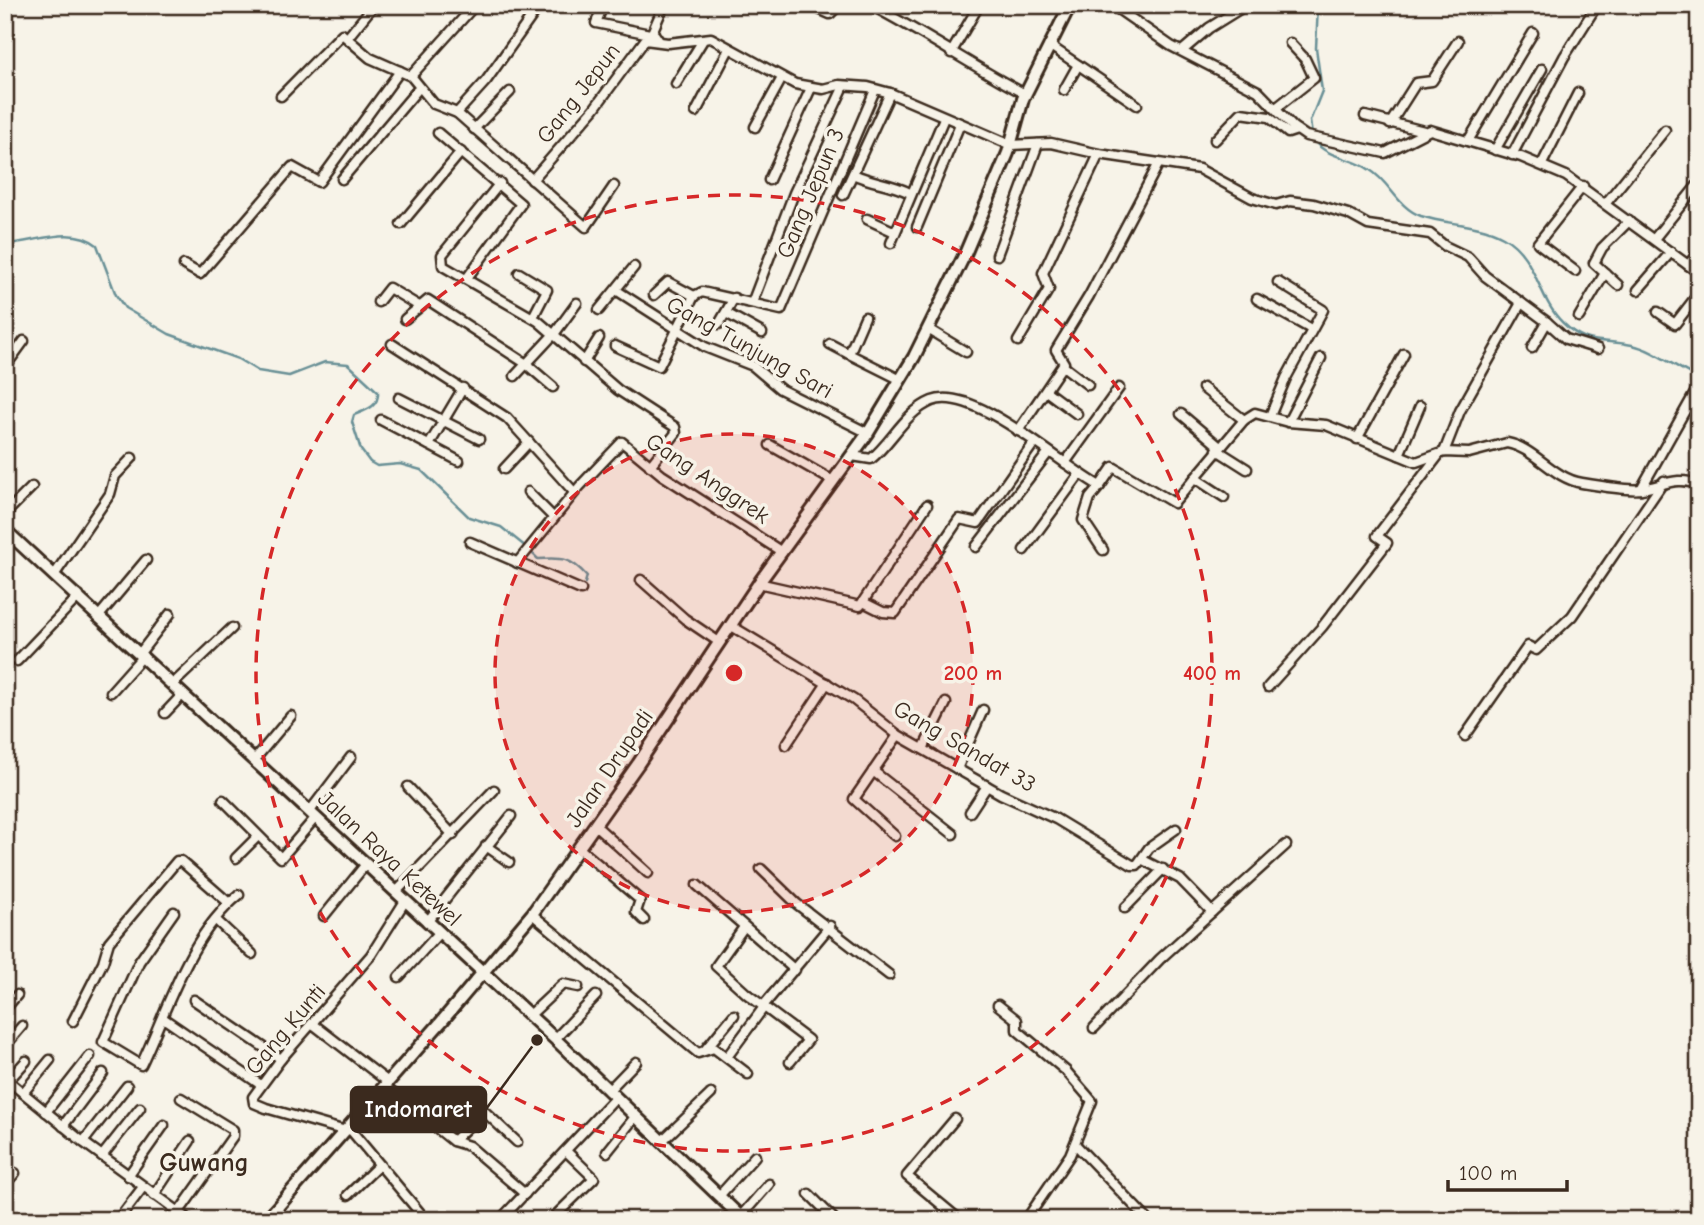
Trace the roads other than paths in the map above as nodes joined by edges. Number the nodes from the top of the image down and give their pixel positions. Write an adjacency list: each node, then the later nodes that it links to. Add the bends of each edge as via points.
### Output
1 (374, 5): 16 (street)
2 (475, 5): 28 (street)
3 (603, 5): 15 (street, via 596,23)
4 (664, 5): 15 (street)
5 (810, 5): 6 (street, via 830,14)
6 (839, 5)
7 (870, 5): 24 (street)
8 (1070, 5): 21 (street, Jalan Drupadi)
9 (1112, 5): 23 (street)
10 (1246, 5): 23 (street)
11 (1597, 5): 62 (street, via 1570,46)
12 (978, 7): 24 (street)
13 (537, 9): 44 (street)
14 (1533, 33): 56 (street)
15 (651, 35): 18 (street)
16 (348, 37): 27 (street, via 370,58); 40 (street, via 339,34)
17 (703, 40): 18 (street, Gang Jepun); 22 (street, Gang Jepun, via 711,38); 30 (street)
18 (659, 41): 67 (street, Gang Jepun, via 642,42 594,109)
19 (1458, 41): 48 (street, via 1431,82 1416,83)
20 (1290, 43): 42 (street, via 1314,78)
21 (1049, 45): 25 (street); 39 (street, Jalan Drupadi)
22 (729, 49): 29 (street, Gang Jepun); 43 (street)
23 (1182, 51): 42 (street, via 1258,91)
24 (950, 53): 39 (street)
25 (1078, 65): 35 (street); 41 (street)
26 (1542, 69): 59 (street)
27 (400, 71): 28 (street); 86 (street, via 319,182 292,167 200,274)
28 (411, 76): 32 (street)
29 (782, 78): 33 (street, Gang Jepun); 49 (street)
30 (676, 84)
31 (844, 86): 33 (street, Gang Jepun); 34 (street, Gang Jepun); 105 (street, via 794,193)
32 (419, 88): 44 (street, via 434,104); 66 (street)
33 (811, 88): 68 (street)
34 (875, 90): 37 (street, Gang Jepun); 105 (street, Gang Jepun 3, via 779,311)
35 (1064, 90)
36 (510, 92): 50 (street)
37 (890, 93): 46 (street, Gang Jepun); 65 (street)
38 (1578, 93): 64 (street)
39 (1025, 94): 58 (street, Jalan Drupadi)
40 (281, 96)
41 (1137, 105)
42 (1276, 108): 51 (street)
43 (696, 112)
44 (457, 113): 50 (street)
45 (1365, 116): 48 (street)
46 (944, 118): 47 (street, Gang Jepun); 73 (street)
47 (960, 124): 58 (street, Gang Jepun); 79 (street)
48 (1390, 124): 53 (street)
49 (755, 127)
50 (474, 129): 67 (street)
51 (1297, 130): 53 (street, via 1316,139 1385,153); 55 (street, via 1288,133 1268,117 1241,113)
52 (1665, 130): 75 (street)
53 (1424, 131): 56 (street)
54 (438, 133): 60 (street)
55 (1215, 140)
56 (1468, 141): 59 (street)
57 (1038, 144): 58 (street); 61 (street); 85 (street)
58 (1011, 145): 117 (street, Jalan Drupadi)
59 (1494, 150): 62 (street)
60 (461, 152): 69 (street); 78 (street)
61 (1099, 154): 63 (street); 124 (street, via 1043,273 1049,289)
62 (1513, 155): 64 (street)
63 (1158, 163): 106 (street, via 1199,169 1252,198 1276,205 1290,201 1314,204 1368,225 1430,234 1468,257); 136 (street, via 1056,351)
64 (1542, 164): 71 (street)
65 (853, 174): 73 (street); 74 (street)
66 (342, 180)
67 (532, 180): 72 (street, via 586,227)
68 (769, 180)
69 (500, 183): 93 (street, via 521,206); 93 (street, via 443,255 443,266)
70 (1699, 183): 81 (street)
71 (1583, 186): 75 (street); 89 (street, via 1538,243)
72 (614, 187)
73 (910, 193): 80 (street)
74 (843, 195)
75 (1606, 203): 77 (street)
76 (867, 219): 80 (street)
77 (1629, 221): 81 (street); 90 (street, via 1595,260)
78 (401, 224)
79 (917, 227)
80 (895, 232): 82 (street)
81 (1654, 239): 83 (street)
82 (891, 243)
83 (1671, 251): 87 (street); 97 (street)
84 (1699, 252): 87 (street)
85 (997, 255)
86 (184, 265)
87 (1688, 265): 91 (street)
88 (634, 267): 96 (street)
89 (1575, 271)
90 (1605, 273): 95 (street); 113 (street)
91 (1699, 273)
92 (519, 274): 111 (street, via 547,290)
93 (467, 278): 111 (street)
94 (1278, 282): 118 (street, via 1322,308)
95 (1618, 285)
96 (615, 290): 108 (street); 119 (street, Gang Tunjung Sari)
97 (1638, 290)
98 (1699, 293): 109 (street, via 1675,324)
99 (654, 295): 100 (street, via 668,282)
100 (694, 296): 101 (street, via 705,292); 119 (street)
101 (734, 298): 105 (street); 110 (street)
102 (1257, 299): 118 (street)
103 (378, 302): 107 (street, via 388,288)
104 (577, 303): 120 (street)
105 (752, 303)
106 (1521, 303): 115 (street); 166 (street, via 1460,411)
107 (419, 306): 114 (street); 135 (street, via 428,300)
108 (599, 310)
109 (1658, 312)
110 (726, 313): 116 (street); 121 (street)
111 (533, 317): 120 (street)
112 (865, 317): 131 (street)
113 (1579, 317)
114 (405, 319)
115 (1548, 321): 128 (street); 129 (street, via 1566,339)
116 (719, 324)
117 (928, 329): 130 (street); 139 (street, Jalan Drupadi)
118 (1311, 329): 151 (street)
119 (679, 330): 127 (street, via 658,366); 157 (street, Gang Tunjung Sari, via 705,347 753,366 780,389)
120 (555, 333): 134 (street); 135 (street)
121 (762, 333)
122 (599, 338): 134 (street)
123 (24, 341): 137 (street)
124 (1018, 341)
125 (392, 344): 142 (street)
126 (830, 344): 131 (street)
127 (615, 346)
128 (1532, 348)
129 (1598, 349)
130 (966, 352)
131 (849, 354): 139 (street)
132 (1404, 354): 159 (street)
133 (1321, 358): 155 (street)
134 (584, 362): 172 (street, via 675,427 676,433)
135 (525, 363): 138 (street); 141 (street)
136 (1063, 366): 140 (street); 145 (street)
137 (5, 368)
138 (515, 376)
139 (901, 380): 157 (street, Jalan Drupadi)
140 (1088, 385)
141 (553, 387)
142 (463, 388): 154 (street); 160 (street, via 507,418)
143 (1119, 388): 171 (street)
144 (1203, 388): 153 (street)
145 (1046, 391): 149 (street); 156 (street)
146 (1696, 391): 182 (street)
147 (400, 398): 154 (street)
148 (1420, 406): 167 (street)
149 (1077, 414)
150 (1181, 414): 164 (street)
151 (1270, 416): 153 (street, via 1255,413); 155 (street)
152 (381, 420): 162 (street)
153 (1244, 420): 164 (street)
154 (444, 421): 158 (street); 162 (street)
155 (1288, 422): 159 (street, via 1322,424)
156 (1018, 431): 161 (street); 168 (street, via 975,404 946,398 920,409 869,461)
157 (867, 433): 168 (street, Jalan Drupadi)
158 (479, 439)
159 (1357, 439): 167 (street)
160 (529, 442): 173 (street); 184 (street)
161 (1034, 443): 165 (street); 202 (street, via 978,523 959,519 895,613)
162 (429, 445): 170 (street)
163 (770, 445): 177 (street)
164 (1219, 448): 174 (street); 176 (street)
165 (1048, 453): 171 (street); 191 (street)
166 (1442, 453): 167 (street, via 1416,462); 182 (street, via 1469,453 1511,443 1568,480); 212 (street, via 1377,536 1387,543)
167 (1399, 455)
168 (852, 456): 177 (street, Jalan Drupadi)
169 (132, 458): 197 (street, via 114,476 110,494)
170 (459, 461)
171 (1065, 463): 175 (street)
172 (650, 466): 184 (street, Gang Anggrek, via 620,443); 194 (street, Gang Anggrek)
173 (504, 469)
174 (1247, 469)
175 (1080, 475): 180 (street); 192 (street)
176 (1195, 478): 180 (street, via 1174,503 1113,467); 185 (street)
177 (833, 481): 194 (street, Jalan Drupadi)
178 (1664, 481): 179 (street); 182 (street); 220 (street, via 1572,616 1536,650 1528,646)
179 (1699, 485)
180 (1100, 486): 193 (street, via 1090,498 1083,520)
181 (32, 487): 187 (street)
182 (1641, 489)
183 (528, 492): 188 (street)
184 (574, 492): 188 (street, Gang Anggrek)
185 (1224, 496)
186 (927, 505): 202 (street)
187 (5, 514)
188 (553, 517): 196 (street, Gang Anggrek)
189 (5, 530): 197 (street, Jalan Raya Ketewel)
190 (470, 542): 196 (street)
191 (976, 547)
192 (1024, 550)
193 (1103, 550)
194 (782, 552): 198 (street, Jalan Drupadi)
195 (146, 559): 204 (street)
196 (517, 563): 200 (street)
197 (55, 574): 201 (street, Jalan Raya Ketewel)
198 (762, 578): 202 (street, via 857,607); 205 (street, Jalan Drupadi)
199 (641, 580): 207 (street)
200 (581, 590)
201 (79, 596): 204 (street, Jalan Raya Ketewel); 209 (street)
202 (863, 602)
203 (170, 614): 208 (street)
204 (99, 615): 208 (street, Jalan Raya Ketewel)
205 (730, 625): 207 (street, Jalan Drupadi); 210 (street, Gang Sandat 33)
206 (232, 628): 211 (street)
207 (719, 642): 234 (street, Jalan Drupadi)
208 (141, 655): 211 (street, Jalan Raya Ketewel); 213 (street)
209 (17, 661)
210 (827, 683): 219 (street, Gang Sandat 33); 221 (street)
211 (173, 684): 214 (street, Jalan Raya Ketewel)
212 (1268, 687)
213 (111, 692)
214 (183, 694): 217 (street); 224 (street, Jalan Raya Ketewel)
215 (946, 703): 222 (street)
216 (984, 710): 225 (street)
217 (165, 713)
218 (291, 716): 224 (street)
219 (898, 735): 222 (street, Gang Sandat 33); 226 (street)
220 (1465, 736)
221 (786, 745)
222 (923, 749): 225 (street, Gang Sandat 33)
223 (351, 757): 232 (street)
224 (255, 759): 232 (street, Jalan Raya Ketewel)
225 (957, 769): 227 (street, Gang Sandat 33)
226 (873, 771): 236 (street); 239 (street, via 855,803)
227 (986, 786): 231 (street); 244 (street, Gang Sandat 33, via 1056,819 1132,865)
228 (408, 787): 237 (street)
229 (494, 790): 237 (street)
230 (223, 800): 238 (street)
231 (970, 812)
232 (313, 814): 238 (street, via 282,858); 246 (street, Jalan Raya Ketewel)
233 (512, 816): 241 (street)
234 (595, 825): 242 (street, Jalan Drupadi); 249 (street)
235 (1176, 829): 244 (street, via 1149,848)
236 (953, 834)
237 (453, 835): 251 (street)
238 (257, 836): 243 (street)
239 (895, 836)
240 (1286, 845): 257 (street)
241 (486, 846): 245 (street); 262 (street)
242 (579, 848): 258 (street, Jalan Drupadi); 261 (street, via 640,900 636,912)
243 (236, 858)
244 (1143, 860): 248 (street)
245 (509, 862)
246 (366, 864): 251 (street, Jalan Raya Ketewel); 259 (street)
247 (761, 869): 263 (street, via 797,904)
248 (1163, 869): 255 (street); 257 (street, via 1180,879)
249 (648, 873)
250 (697, 886): 264 (street)
251 (396, 892): 253 (street, Jalan Raya Ketewel)
252 (239, 895): 254 (street)
253 (405, 901): 262 (street, Jalan Raya Ketewel); 282 (street, Gang Kunti, via 371,955)
254 (229, 903): 260 (street); 281 (street, via 177,862 109,942)
255 (1125, 908)
256 (174, 912): 280 (street, via 138,962 103,1042 141,1065)
257 (1212, 912): 284 (street)
258 (532, 914): 268 (street, Jalan Drupadi); 288 (street)
259 (324, 916)
260 (216, 920): 266 (street); 280 (street, via 177,983)
261 (644, 920)
262 (427, 922): 265 (street, Jalan Raya Ketewel)
263 (830, 926): 267 (street); 269 (street)
264 (744, 927): 267 (street); 276 (street, via 716,966)
265 (439, 933): 268 (street, Jalan Raya Ketewel); 270 (street)
266 (252, 954)
267 (794, 970): 276 (street)
268 (483, 974): 279 (street, Jalan Raya Ketewel); 298 (street, Jalan Drupadi)
269 (890, 975)
270 (399, 977)
271 (578, 987): 279 (street, via 563,984)
272 (17, 995): 277 (street)
273 (596, 996): 285 (street)
274 (194, 1000): 290 (street)
275 (998, 1005): 319 (street, via 1017,1020 1017,1030 1092,1098)
276 (764, 1007): 289 (street); 294 (street, via 809,1042)
277 (5, 1009)
278 (734, 1015): 288 (street)
279 (529, 1016): 285 (street, Jalan Raya Ketewel)
280 (163, 1018): 299 (street)
281 (73, 1021)
282 (313, 1024): 290 (street, Gang Kunti); 298 (street)
283 (22, 1026): 286 (street)
284 (1094, 1028)
285 (555, 1039): 304 (street, Jalan Raya Ketewel)
286 (5, 1046)
287 (90, 1055): 307 (street)
288 (700, 1055): 289 (street, via 714,1048)
289 (727, 1057): 296 (street)
290 (281, 1059): 299 (street, Gang Kunti)
291 (50, 1060): 301 (street)
292 (26, 1061): 297 (street)
293 (636, 1062): 304 (street)
294 (790, 1062)
295 (103, 1073): 312 (street)
296 (748, 1074)
297 (6, 1081): 301 (street)
298 (386, 1084): 310 (street); 313 (street, Jalan Drupadi)
299 (261, 1085): 313 (street, Gang Kunti, via 252,1100 258,1105)
300 (127, 1086): 316 (street)
301 (23, 1093): 307 (street)
302 (456, 1094): 310 (street)
303 (711, 1094): 318 (street)
304 (611, 1095): 308 (street, Jalan Raya Ketewel); 320 (street)
305 (181, 1098): 335 (street, via 233,1130 233,1136)
306 (140, 1108): 322 (street)
307 (46, 1112): 312 (street)
308 (635, 1117): 318 (street, Jalan Raya Ketewel); 321 (street)
309 (955, 1119): 344 (street, via 907,1175)
310 (429, 1123): 315 (street)
311 (164, 1125): 326 (street)
312 (63, 1126): 316 (street)
313 (347, 1129): 324 (street); 340 (street, Jalan Drupadi)
314 (190, 1141): 332 (street)
315 (453, 1141): 317 (street, via 484,1111); 330 (street, via 468,1146)
316 (83, 1142): 322 (street)
317 (517, 1142)
318 (661, 1142): 334 (street, Jalan Raya Ketewel)
319 (1076, 1145): 345 (street); 346 (street)
320 (566, 1151): 330 (street); 342 (street, via 595,1176)
321 (607, 1152)
322 (102, 1156): 326 (street)
323 (755, 1156): 334 (street)
324 (379, 1165): 333 (street); 341 (street)
325 (15, 1173): 327 (street)
326 (128, 1176): 329 (street)
327 (5, 1184)
328 (769, 1184): 337 (street)
329 (143, 1187): 332 (street); 339 (street)
330 (525, 1194): 336 (street)
331 (809, 1194): 343 (street)
332 (154, 1195): 335 (street)
333 (348, 1195)
334 (719, 1196): 337 (street, Jalan Raya Ketewel)
335 (179, 1212): 338 (street)
336 (505, 1218)
337 (743, 1218)
338 (189, 1219)
339 (118, 1220)
340 (266, 1220)
341 (426, 1220)
342 (551, 1220)
343 (835, 1220)
344 (960, 1220)
345 (1026, 1220)
346 (1148, 1220)

